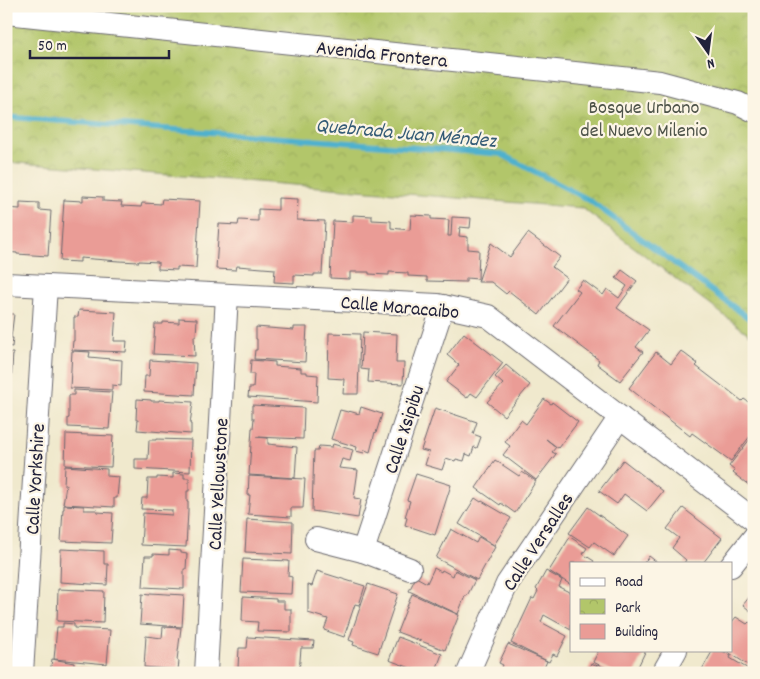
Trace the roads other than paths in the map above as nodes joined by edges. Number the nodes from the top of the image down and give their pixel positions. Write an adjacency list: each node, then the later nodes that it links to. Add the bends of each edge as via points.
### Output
1 (6, 13): 2 (street, Avenida Frontera, via 660,82 738,103)
2 (754, 111)
3 (6, 284): 4 (street, Calle Maracaibo)
4 (46, 286): 5 (street, Calle Maracaibo); 15 (street, Calle Yorkshire)
5 (227, 295): 6 (street, Calle Maracaibo); 16 (street, Calle Yellowstone)
6 (443, 306): 7 (street, Calle Maracaibo, via 488,316); 11 (street, Calle Xsipibu)
7 (620, 417): 8 (street, Calle Maracaibo); 17 (street, Calle Versalles, via 507,584)
8 (754, 520)
9 (754, 537): 12 (street)
10 (316, 538): 11 (street)
11 (363, 551): 13 (street)
12 (732, 565)
13 (410, 569)
14 (675, 652): 18 (street)
15 (22, 673)
16 (206, 673)
17 (468, 673)
18 (663, 673)

